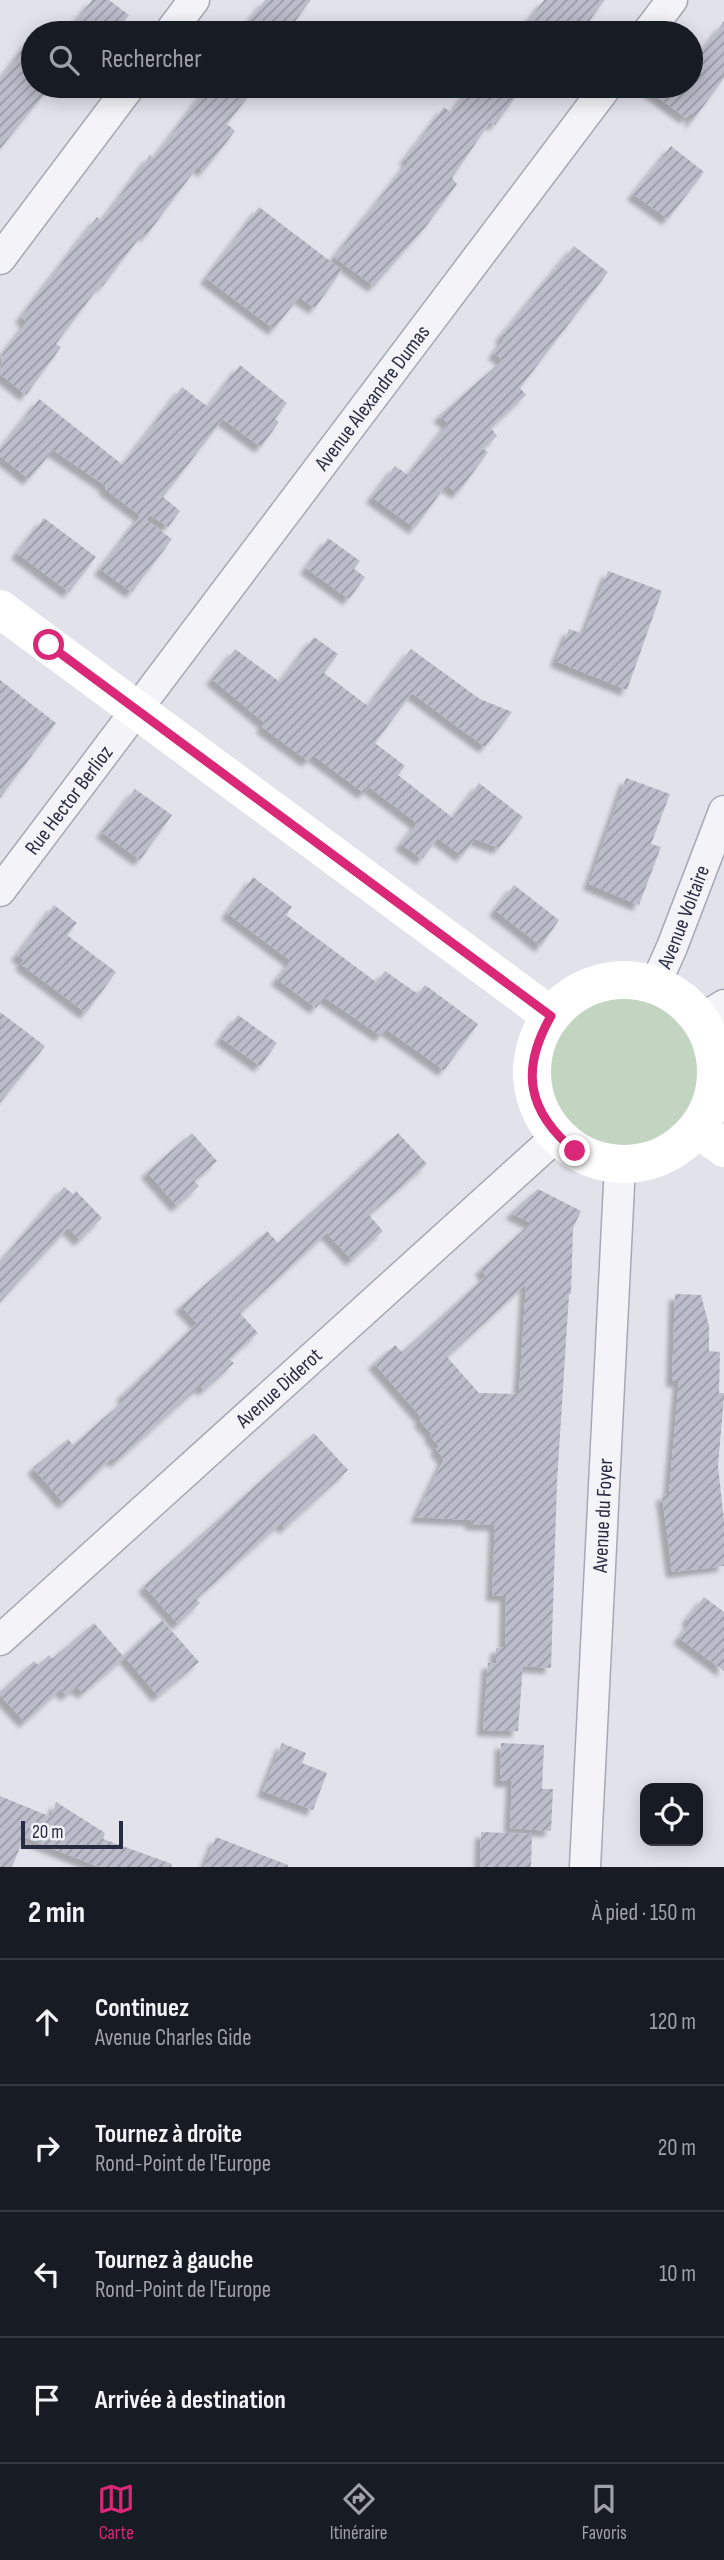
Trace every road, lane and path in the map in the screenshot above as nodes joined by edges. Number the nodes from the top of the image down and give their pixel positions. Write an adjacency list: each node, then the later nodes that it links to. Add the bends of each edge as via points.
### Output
1 (194, 0): 3 (street)
2 (672, 0): 4 (street)
3 (178, 21)
4 (656, 21)
5 (121, 98): 7 (street)
6 (598, 98): 9 (street, Avenue Alexandre Dumas)
7 (0, 259)
8 (0, 609): 9 (street)
9 (137, 709): 11 (street, Rue Hector Berlioz); 14 (street)
10 (724, 811): 12 (street, Avenue Voltaire)
11 (0, 891)
12 (655, 985): 13 (street); 14 (street, via 626,980 598,984 572,996)
13 (712, 1012): 16 (street, via 717,1075)
14 (551, 1016): 15 (street, via 538,1039 532,1064 542,1115)
15 (557, 1136): 17 (street, via 575,1151); 18 (street, Avenue Diderot)
16 (711, 1139): 17 (street, via 649,1162)
17 (620, 1165): 19 (street, Avenue du Foyer)
18 (0, 1640)
19 (585, 1867)

